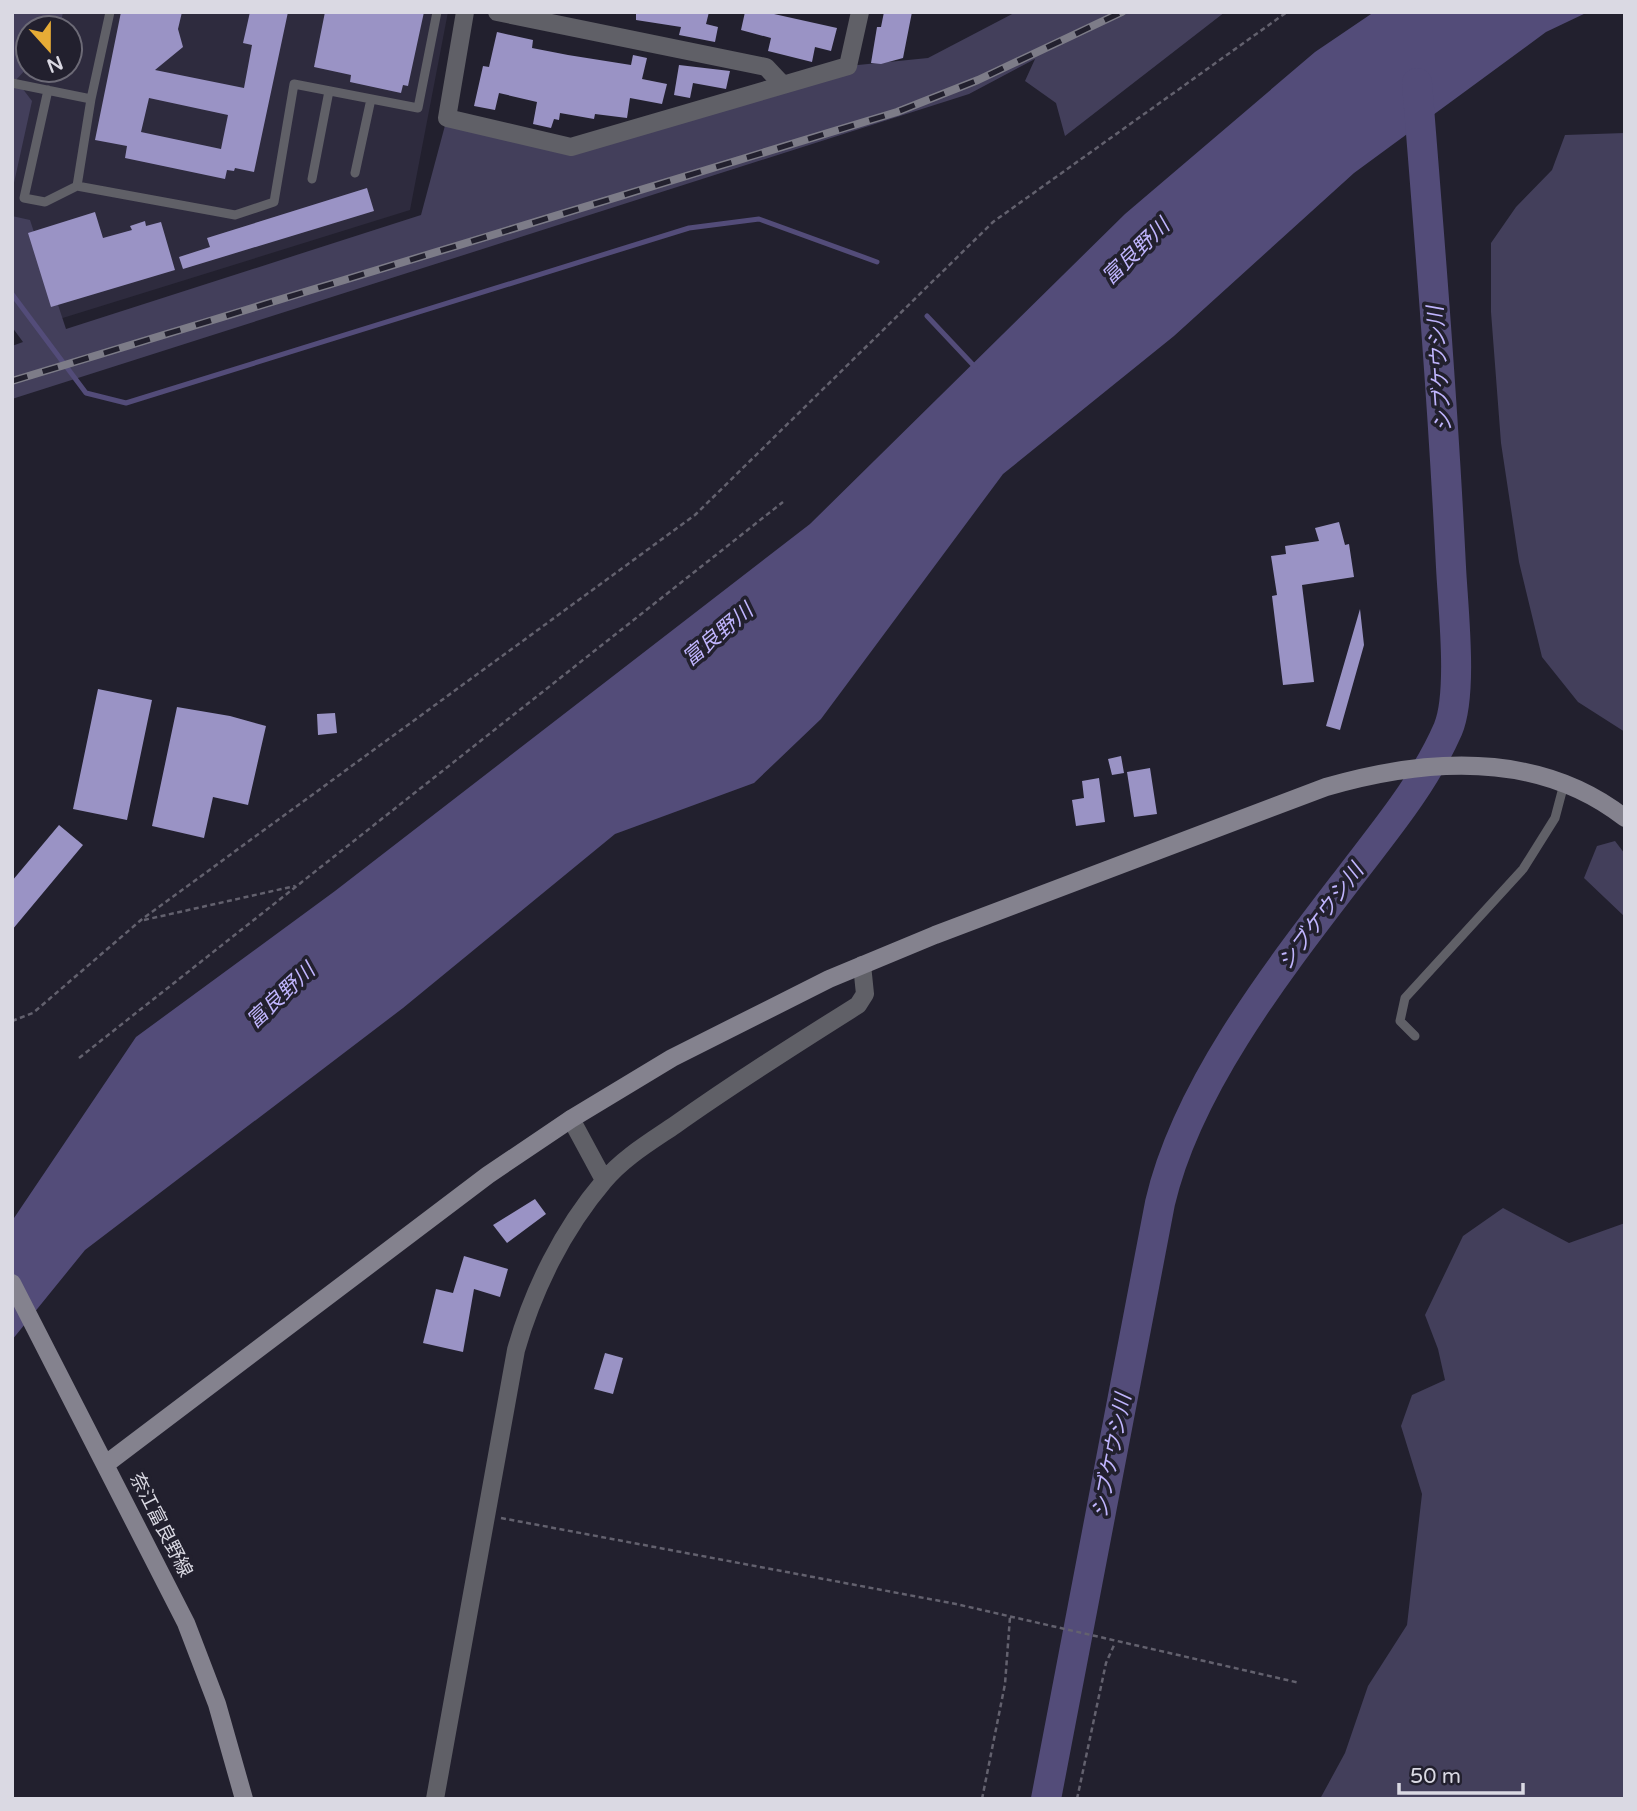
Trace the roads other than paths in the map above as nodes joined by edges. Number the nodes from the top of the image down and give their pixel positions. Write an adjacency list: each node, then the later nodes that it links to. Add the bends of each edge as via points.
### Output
1 (110, 12): 10 (lane)
2 (437, 12): 11 (lane, via 418,108)
3 (465, 12): 7 (street, via 447,118 571,147)
4 (497, 12): 7 (street, via 766,67)
5 (860, 12): 7 (street, via 848,66)
6 (12, 83): 8 (lane)
7 (782, 84)
8 (48, 90): 10 (lane); 14 (lane, via 24,198 45,202)
9 (329, 91): 11 (lane); 13 (lane); 14 (lane, via 294,84 274,202 235,215)
10 (91, 99): 14 (lane)
11 (371, 99): 12 (lane)
12 (355, 173)
13 (312, 179)
14 (77, 186)
15 (1564, 784): 16 (street); 17 (street, via 1491,766 1437,765 1364,776); 18 (lane, via 1555,818 1523,869 1405,998 1400,1021)
16 (1625, 818)
17 (862, 965): 19 (street, via 716,1035); 20 (street, via 865,994 858,1005 689,1115)
18 (1415, 1036)
19 (571, 1119): 20 (street); 22 (street, via 488,1175)
20 (604, 1180): 24 (street, via 568,1232 526,1316 516,1350)
21 (12, 1283): 22 (street, 奈江富良野線)
22 (106, 1464): 23 (street, 奈江富良野線, via 191,1635 217,1704)
23 (244, 1799)
24 (435, 1799)

